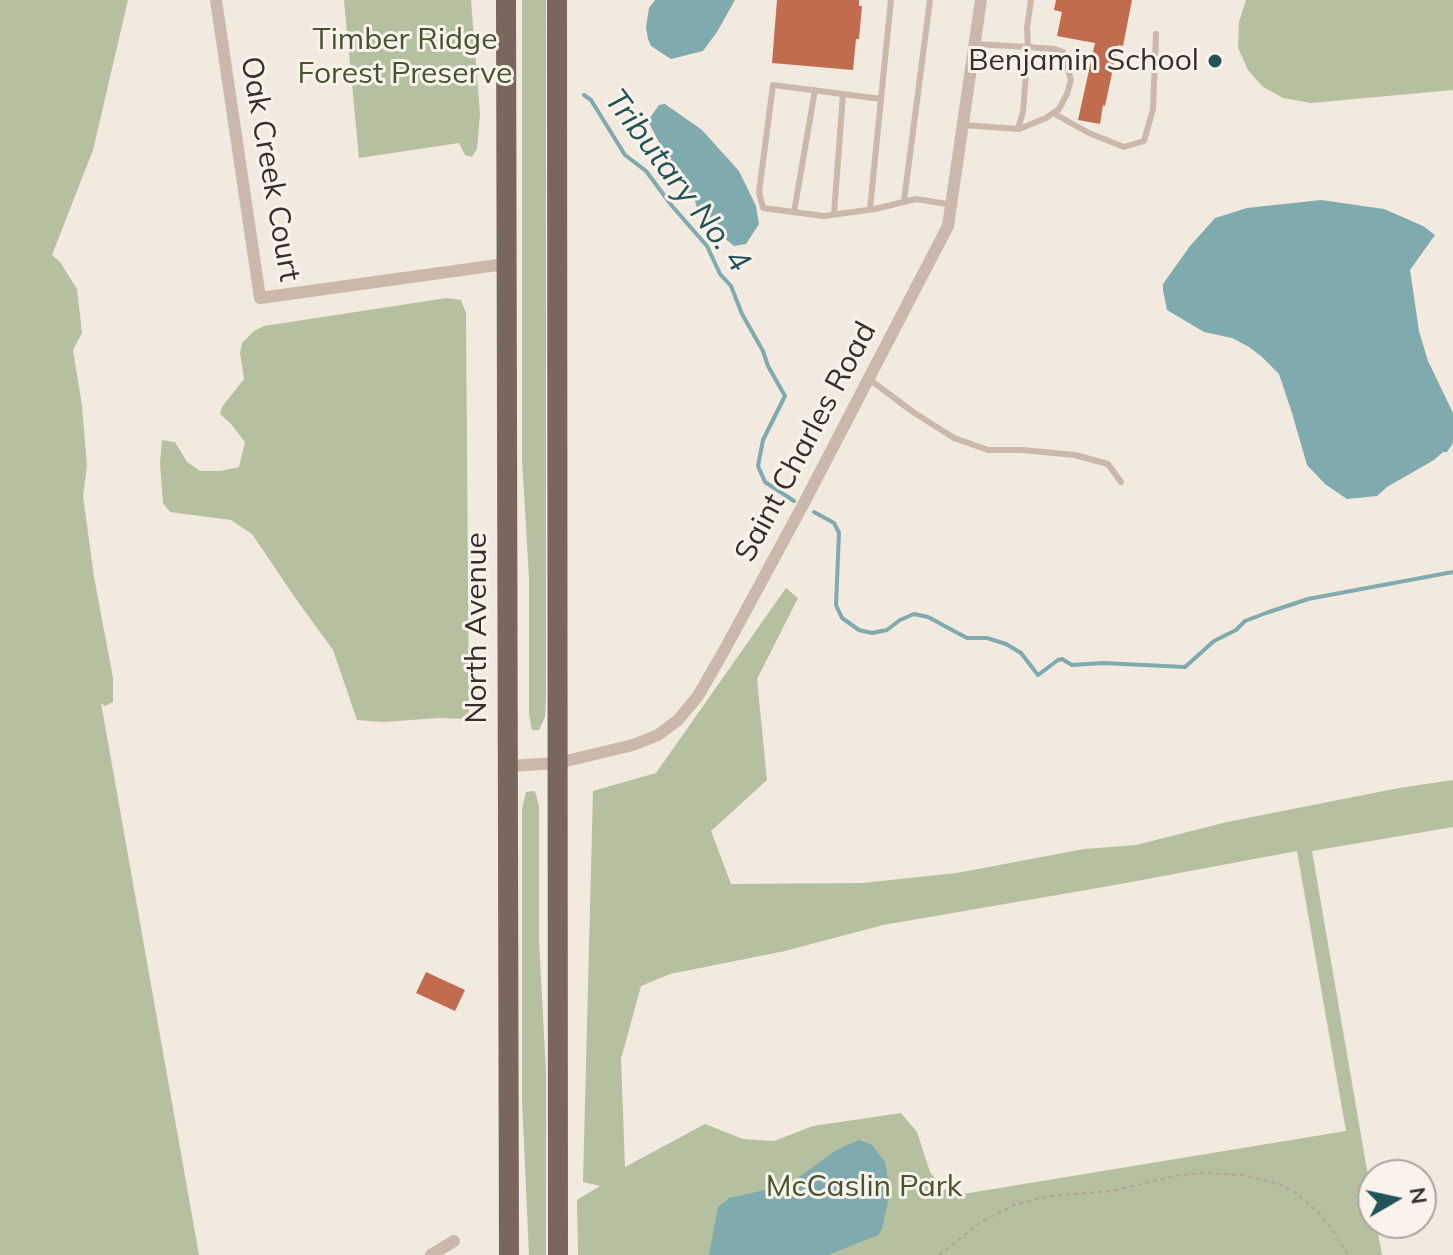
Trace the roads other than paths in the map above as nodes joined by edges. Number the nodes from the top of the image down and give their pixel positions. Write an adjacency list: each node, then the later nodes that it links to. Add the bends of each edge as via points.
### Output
1 (216, 0): 22 (street, Oak Creek Court, via 260,298)
2 (506, 0): 22 (main road, North Avenue)
3 (557, 0): 25 (main road)
4 (891, 0): 13 (lane)
5 (930, 0): 17 (lane)
6 (981, 0): 9 (street, Saint Charles Road)
7 (1031, 0): 10 (lane)
8 (1156, 34): 14 (lane, via 1153,109 1144,141 1124,147)
9 (975, 44): 10 (lane); 15 (street, Saint Charles Road)
10 (1028, 47): 14 (lane, via 1063,52 1071,80); 16 (lane)
11 (815, 90): 12 (lane); 20 (lane); 20 (lane, via 773,85 759,192 763,208)
12 (843, 94): 13 (lane); 21 (lane)
13 (881, 99): 19 (lane)
14 (1053, 113): 16 (lane)
15 (964, 125): 16 (lane); 18 (street, Saint Charles Road)
16 (1018, 129)
17 (904, 201): 18 (lane); 19 (lane)
18 (953, 205): 23 (street, Saint Charles Road, via 948,226)
19 (870, 209): 21 (lane)
20 (794, 212): 21 (lane)
21 (834, 214)
22 (505, 264): 26 (main road, North Avenue)
23 (869, 379): 24 (lane, via 954,438 988,450 1075,455 1108,464); 25 (street, Saint Charles Road, via 698,696 658,735)
24 (1121, 482)
25 (558, 763): 26 (street, Saint Charles Road); 30 (main road)
26 (508, 766): 29 (main road, North Avenue)
27 (454, 1241): 28 (street)
28 (431, 1255)
29 (509, 1255)
30 (558, 1255)

